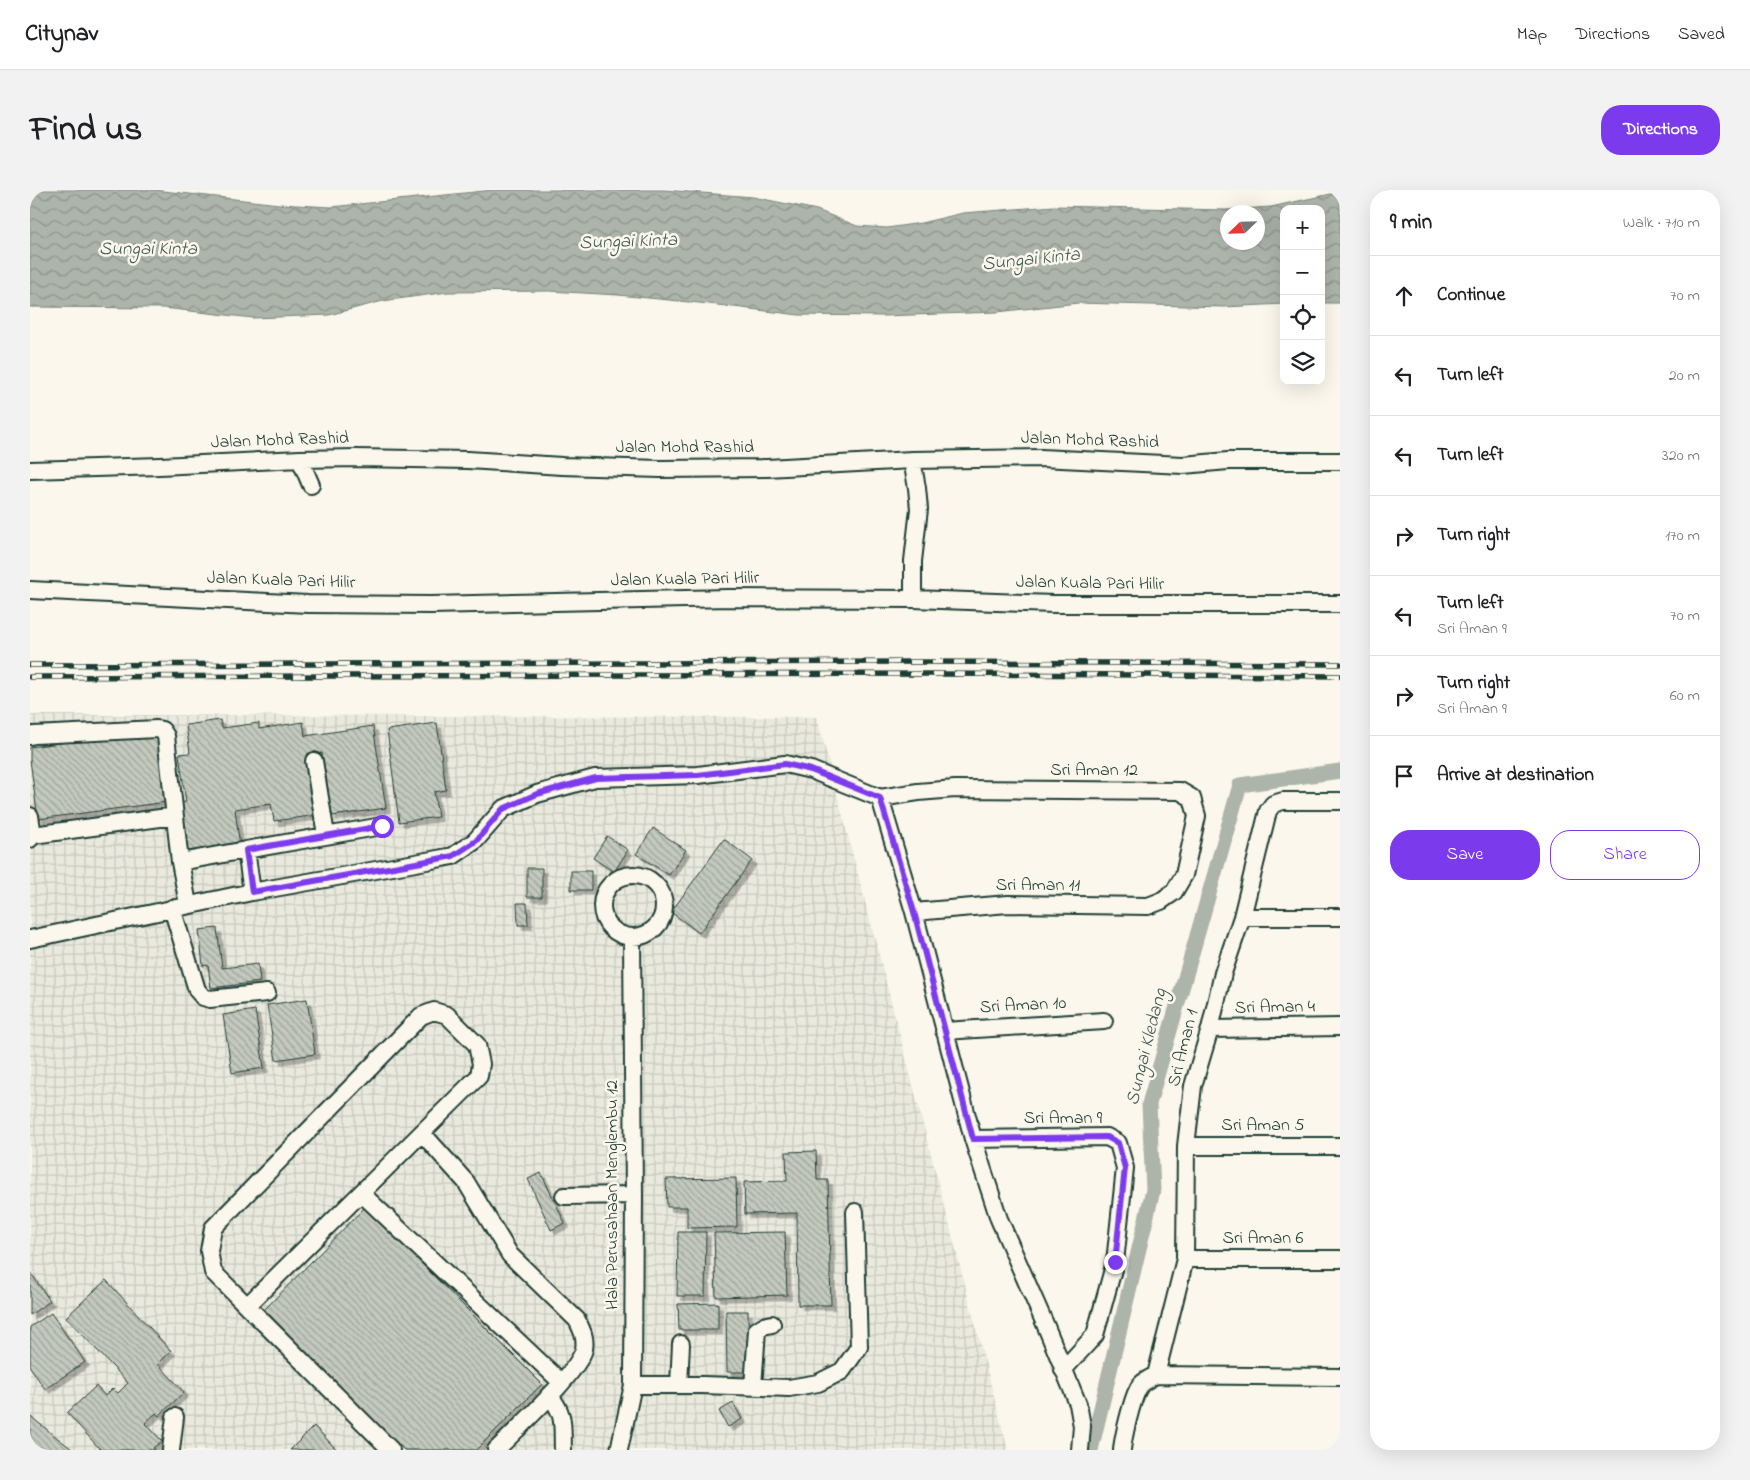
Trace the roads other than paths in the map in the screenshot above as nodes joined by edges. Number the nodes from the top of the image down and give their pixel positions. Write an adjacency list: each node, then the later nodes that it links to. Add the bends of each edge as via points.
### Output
1 (300, 459): 2 (street, Jalan Mohd Rashid, via 468,460 660,470); 4 (street, Jalan Mohd Rashid); 5 (street)
2 (912, 460): 3 (street, Jalan Mohd Rashid, via 1041,458 1183,465 1228,461); 7 (street, via 918,509 912,561)
3 (1340, 462)
4 (30, 470)
5 (311, 486)
6 (30, 590): 7 (street, Jalan Kuala Pari Hilir, via 308,604 728,598)
7 (913, 600): 8 (street, Jalan Kuala Pari Hilir, via 1054,604)
8 (1340, 604)
9 (30, 736): 14 (street, via 162,730 166,736)
10 (314, 761): 16 (street)
11 (880, 798): 20 (street, via 811,770 785,764 698,775 596,778 537,794 503,809 476,841 453,856); 21 (street, Sri Aman 12, via 955,789 1180,791 1192,798 1197,816 1184,875 1174,892); 24 (street)
12 (1340, 801): 25 (street, Sri Aman 1, via 1282,801 1273,804 1268,811)
13 (30, 816): 17 (street)
14 (176, 816): 17 (street); 19 (street)
15 (382, 826): 16 (street)
16 (326, 835): 18 (street)
17 (32, 837)
18 (246, 850): 19 (street); 20 (street)
19 (180, 862): 22 (street)
20 (252, 892): 22 (street)
21 (1161, 901): 24 (street, Sri Aman 11, via 1148,906 1008,904)
22 (188, 904): 23 (street)
23 (172, 908): 28 (street); 29 (street, via 197,990 203,998)
24 (914, 912): 33 (street)
25 (1242, 917): 26 (street); 32 (street, Sri Aman 1, via 1223,973)
26 (1340, 917)
27 (632, 938): 39 (street, Hala Perusahaan Menglembu 12)
28 (30, 939)
29 (267, 994)
30 (1104, 1021): 33 (street, Sri Aman 10)
31 (1340, 1027): 32 (street, Sri Aman 4)
32 (1210, 1028): 36 (street, Sri Aman 1, via 1193,1086)
33 (944, 1031): 35 (street)
34 (422, 1133): 38 (street); 44 (street, via 479,1076 481,1064 477,1045 447,1015 434,1011 422,1016 213,1228 209,1251 213,1272); 50 (street, via 466,1182 510,1255 577,1320 584,1334 584,1350)
35 (973, 1139): 47 (street, via 999,1219); 47 (street, Sri Aman 9, via 1107,1137 1118,1143 1125,1168 1115,1262 1095,1335)
36 (1186, 1146): 37 (street, Sri Aman 5); 42 (street, Sri Aman 1)
37 (1340, 1146)
38 (361, 1193): 44 (street); 50 (street)
39 (634, 1195): 40 (street); 51 (street, Hala Perusahaan Menglembu 12)
40 (564, 1196)
41 (855, 1212): 53 (street, via 859,1347 842,1371 818,1384 789,1388)
42 (1185, 1259): 43 (street, Sri Aman 6); 48 (street, Sri Aman 1)
43 (1340, 1259)
44 (247, 1306): 57 (street)
45 (772, 1324): 53 (street, via 757,1330)
46 (681, 1344): 52 (street)
47 (1063, 1370): 61 (street, via 1078,1404 1082,1426)
48 (1156, 1374): 49 (street); 62 (street, via 1138,1388)
49 (1340, 1377)
50 (561, 1382): 54 (street)
51 (633, 1385): 52 (street); 60 (street, Hala Perusahaan Menglembu 12)
52 (679, 1385): 53 (street)
53 (753, 1387)
54 (549, 1395): 58 (street); 59 (street, via 562,1415)
55 (175, 1417): 56 (street)
56 (171, 1450)
57 (391, 1450)
58 (496, 1450)
59 (563, 1450)
60 (619, 1450)
61 (1080, 1450)
62 (1122, 1450)

